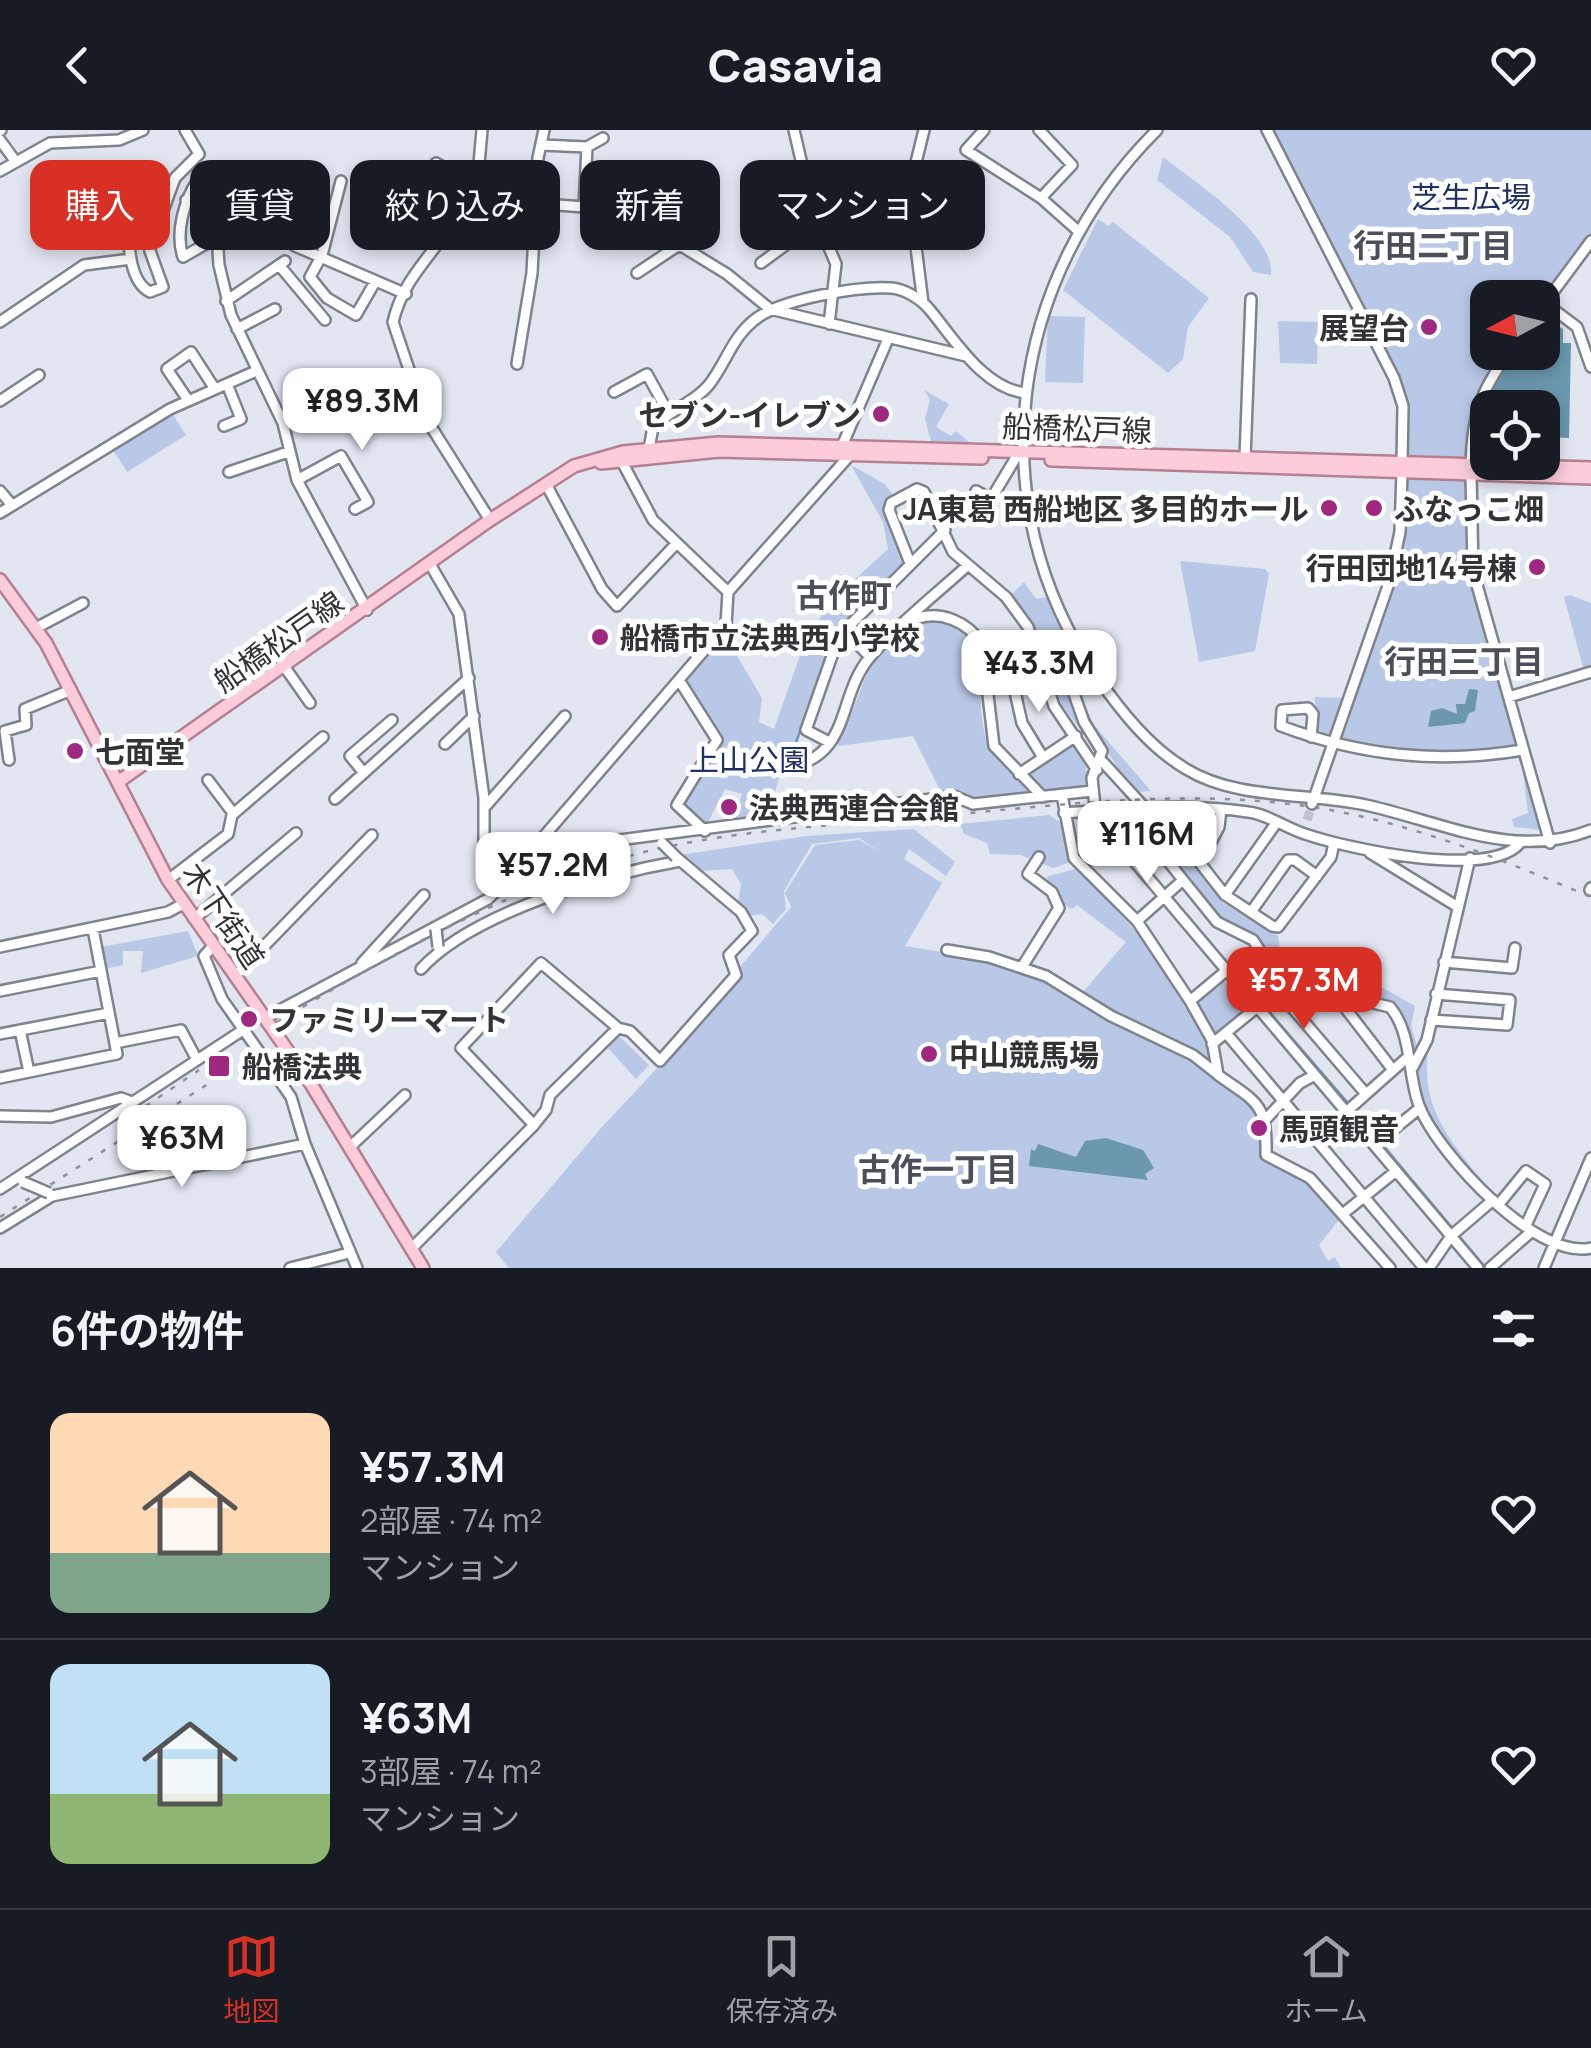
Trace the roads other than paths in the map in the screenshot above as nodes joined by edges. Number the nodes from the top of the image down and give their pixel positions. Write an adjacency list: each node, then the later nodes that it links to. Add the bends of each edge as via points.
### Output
1 (144, 130): 19 (street, via 120,140 50,143)
2 (186, 130): 22 (street, via 199,154)
3 (482, 130): 15 (street)
4 (544, 130): 13 (street)
5 (794, 130): 18 (street)
6 (924, 130): 51 (street, via 909,191)
7 (984, 130): 24 (street, via 966,150)
8 (1039, 130): 24 (street, via 1072,165)
9 (1157, 130): 27 (street, via 1118,170)
10 (1267, 130): 79 (street, via 1394,378 1403,406)
11 (603, 138): 14 (street)
12 (0, 140): 19 (street)
13 (541, 145): 14 (street); 16 (street)
14 (588, 147): 17 (street)
15 (479, 160)
16 (539, 160)
17 (587, 160)
18 (802, 160)
19 (16, 162): 20 (street)
20 (0, 171)
21 (341, 181): 40 (street)
22 (170, 191)
23 (190, 193): 25 (street)
24 (1041, 198): 27 (street)
25 (186, 200): 26 (street); 31 (street, via 183,257)
26 (190, 201)
27 (1077, 230): 68 (street, via 1050,288)
28 (1591, 241): 46 (street)
29 (130, 250): 42 (street)
30 (150, 250): 42 (street, via 163,287 143,290)
31 (195, 250)
32 (218, 250): 50 (street)
33 (289, 250): 41 (street)
34 (432, 250): 47 (street, via 412,272)
35 (533, 250): 61 (street)
36 (671, 250): 44 (street)
37 (686, 250): 53 (street)
38 (779, 250): 43 (street)
39 (830, 250): 48 (street)
40 (322, 255): 41 (street); 45 (street); 45 (street, via 310,277 346,311 356,315)
41 (288, 257): 50 (street); 55 (street)
42 (131, 259): 56 (street, via 84,265)
43 (761, 263)
44 (637, 273)
45 (375, 282): 47 (street)
46 (1560, 283)
47 (406, 294): 95 (street, via 393,326 420,404)
48 (835, 295): 51 (street, via 893,288); 53 (street); 57 (street)
49 (1250, 299): 77 (street)
50 (226, 301): 58 (street)
51 (924, 303): 60 (street)
52 (275, 309): 58 (street)
53 (770, 309): 57 (street); 71 (street, via 736,338 704,390)
54 (1560, 316): 62 (street, via 1576,327)
55 (324, 320)
56 (0, 322)
57 (830, 324): 59 (street)
58 (237, 328): 63 (street)
59 (888, 339): 60 (street); 73 (street)
60 (966, 356): 68 (street, via 1008,390)
61 (517, 364)
62 (1591, 367)
63 (256, 372): 65 (street); 74 (street, via 284,422)
64 (39, 375): 70 (street)
65 (228, 384): 66 (street); 72 (street, via 241,418)
66 (214, 390): 69 (street); 69 (street, via 191,352 167,369)
67 (614, 392): 71 (street, via 647,374)
68 (1026, 393): 76 (street)
69 (188, 400): 92 (street)
70 (0, 402)
71 (669, 414): 75 (street, via 652,428)
72 (224, 426)
73 (846, 451): 75 (main road, 船橋松戸線); 76 (main road, 船橋松戸線); 102 (street)
74 (288, 452): 83 (street); 87 (street)
75 (647, 453): 78 (main road, 船橋松戸線); 84 (main road, 船橋松戸線, via 595,457)
76 (1022, 457): 77 (main road, 船橋松戸線); 79 (main road, 船橋松戸線); 91 (street, via 991,499); 108 (street, via 1035,539)
77 (1245, 458): 79 (main road, 船橋松戸線)
78 (621, 460): 84 (main road, 船橋松戸線); 97 (street, via 653,520)
79 (1402, 467): 82 (main road, 船橋松戸線); 128 (street, via 1390,583)
80 (1560, 468): 81 (main road, 船橋松戸線)
81 (1591, 468)
82 (1470, 469)
83 (229, 472)
84 (565, 472): 89 (main road, 船橋松戸線)
85 (1560, 476): 86 (main road, 船橋松戸線)
86 (1591, 478)
87 (297, 480): 93 (street, via 341,456 368,502); 104 (street)
88 (1471, 480): 118 (street, via 1472,562)
89 (546, 484): 95 (main road, 船橋松戸線); 97 (street, via 616,606)
90 (0, 491): 92 (street)
91 (976, 491)
92 (11, 504): 94 (street)
93 (355, 509)
94 (0, 513)
95 (490, 520): 98 (main road, 船橋松戸線)
96 (945, 530): 99 (street); 99 (street, via 924,492 891,504); 100 (street)
97 (676, 544): 102 (street)
98 (430, 564): 104 (main road, 船橋松戸線); 113 (street, via 460,614)
99 (910, 564): 107 (street)
100 (967, 566): 105 (street); 112 (street, via 1018,612)
101 (0, 580): 106 (main road, 木下街道)
102 (728, 592): 114 (street, via 726,625)
103 (83, 602): 106 (street)
104 (367, 610): 110 (main road, 船橋松戸線)
105 (908, 621): 109 (street); 117 (street, via 942,615 976,634)
106 (36, 628): 116 (main road, 木下街道)
107 (845, 631): 109 (street); 126 (street, via 806,730)
108 (1074, 640): 132 (street, via 1062,660); 142 (street, via 1118,707 1190,772 1221,785)
109 (870, 657): 126 (street)
110 (284, 666): 119 (street); 137 (main road, 船橋松戸線)
111 (1591, 672): 118 (street)
112 (1046, 674): 115 (street); 123 (street, via 1054,706)
113 (469, 678): 120 (street); 134 (street)
114 (678, 680): 151 (street, via 717,740 677,805); 162 (street)
115 (1013, 683): 117 (street); 130 (street, via 1022,723)
116 (71, 690): 131 (street, via 25,709 24,726 5,730); 137 (main road, 木下街道)
117 (986, 690): 135 (street, via 994,746)
118 (1509, 697): 129 (street)
119 (310, 703)
120 (474, 716): 127 (street); 144 (street)
121 (565, 716): 144 (street)
122 (392, 720): 134 (street, via 350,756)
123 (1076, 736): 130 (street); 132 (street)
124 (323, 737): 146 (street)
125 (1311, 738): 128 (street)
126 (829, 742): 133 (street, via 807,763)
127 (445, 744)
128 (1333, 744): 129 (street, via 1426,759); 142 (street)
129 (1524, 750): 159 (street)
130 (1042, 756): 135 (street)
131 (9, 760)
132 (1099, 766): 138 (street); 143 (street)
133 (786, 768)
134 (364, 773): 141 (street)
135 (1019, 774): 140 (street)
136 (208, 780): 146 (street)
137 (118, 782): 167 (main road, 木下街道)
138 (1092, 791): 139 (street); 148 (street)
139 (1062, 795): 140 (street); 147 (street)
140 (1043, 797): 151 (street, via 972,804 954,796)
141 (336, 799)
142 (1314, 800): 158 (street)
143 (1144, 807): 145 (street); 148 (street); 168 (street, via 1160,851)
144 (484, 808): 162 (street, via 485,846 497,856)
145 (1221, 809): 150 (street); 170 (street, via 1200,858)
146 (233, 813): 167 (street, via 228,834)
147 (1064, 814): 148 (street); 176 (street, via 1077,862)
148 (1097, 816): 171 (street)
149 (1306, 820): 154 (street)
150 (1277, 822): 154 (street); 170 (street)
151 (706, 831): 156 (street)
152 (1588, 831): 159 (street); 160 (street)
153 (296, 833): 175 (street)
154 (1302, 833): 157 (street)
155 (372, 835): 190 (street)
156 (660, 840): 162 (street); 164 (street, bridge)
157 (1334, 843): 161 (street); 166 (street)
158 (1520, 843): 159 (street); 165 (street, via 1510,852)
159 (1550, 843)
160 (1591, 843)
161 (1368, 851): 165 (street); 173 (street)
162 (531, 852): 177 (street, via 488,899)
163 (1039, 857): 185 (street, via 1028,874 1052,892 1060,908)
164 (678, 858): 182 (street, via 582,884); 200 (street, via 741,912 752,931 729,956 736,975 660,1061 630,1031)
165 (1470, 858): 173 (street)
166 (1317, 876): 174 (street, via 1278,928); 174 (street, via 1288,860)
167 (168, 880): 172 (main road, 木下街道)
168 (1183, 880): 171 (street); 191 (street, via 1217,922 1253,940)
169 (424, 895): 186 (street)
170 (1224, 895): 174 (street)
171 (1164, 897): 176 (street); 188 (street)
172 (183, 904): 175 (main road, 木下街道); 178 (street)
173 (1458, 907): 184 (street)
174 (1251, 912)
175 (194, 920): 179 (main road, 木下街道)
176 (1136, 921): 195 (street)
177 (436, 927): 182 (street, bridge); 186 (street)
178 (93, 929): 180 (street); 189 (street)
179 (213, 946): 190 (main road, 木下街道); 202 (street, via 205,959)
180 (0, 947)
181 (1515, 948): 184 (street, via 1512,968)
182 (438, 949): 187 (street)
183 (947, 950): 185 (street)
184 (1444, 962): 193 (street)
185 (1022, 967): 211 (street, via 1156,1033)
186 (357, 968): 198 (street)
187 (420, 969)
188 (1226, 970): 195 (street); 196 (street)
189 (101, 971): 192 (street); 197 (street)
190 (235, 976): 198 (main road, 木下街道)
191 (1280, 988): 194 (street); 196 (street); 214 (street)
192 (0, 991)
193 (1436, 994): 199 (street); 199 (street, via 1510,1000 1507,1025)
194 (1336, 996): 208 (street, via 1390,1007); 209 (street)
195 (1190, 1001): 206 (street)
196 (1257, 1007): 203 (street); 212 (street)
197 (109, 1013): 201 (street); 205 (street)
198 (265, 1018): 225 (main road, 木下街道)
199 (1431, 1020): 208 (street)
200 (618, 1028): 222 (street, via 550,1095); 222 (street, via 541,963 462,1048)
201 (20, 1030): 204 (street); 210 (street)
202 (244, 1030): 207 (street); 223 (street, via 282,1081)
203 (1226, 1032): 206 (street); 217 (street)
204 (0, 1034)
205 (115, 1043): 207 (street, via 181,1030); 210 (street, via 117,1054)
206 (1212, 1044): 211 (street)
207 (196, 1058): 216 (street)
208 (1411, 1062): 209 (street); 218 (street)
209 (1393, 1070): 214 (street)
210 (29, 1072): 213 (street)
211 (1218, 1075): 221 (street)
212 (1315, 1075): 217 (street); 219 (street)
213 (0, 1078)
214 (1366, 1094): 219 (street)
215 (405, 1095): 225 (street)
216 (132, 1102): 220 (street, via 121,1098 51,1116); 228 (street)
217 (1286, 1104): 221 (street); 231 (street)
218 (1420, 1108): 224 (street); 232 (street, via 1448,1155)
219 (1346, 1112): 224 (street)
220 (0, 1116)
221 (1266, 1119): 233 (street, via 1266,1154 1310,1178)
222 (534, 1124): 239 (street)
223 (305, 1144): 230 (street); 240 (street)
224 (1374, 1146): 227 (street)
225 (350, 1148): 239 (main road, 木下街道)
226 (1591, 1158): 237 (street)
227 (1396, 1171): 231 (street); 236 (street)
228 (20, 1180): 229 (street); 230 (street, bridge)
229 (0, 1189)
230 (50, 1194): 234 (street)
231 (1364, 1196): 233 (street); 245 (street)
232 (1496, 1202): 235 (street); 235 (street, via 1526,1171 1545,1184); 236 (street)
233 (1344, 1213): 244 (street)
234 (0, 1228)
235 (1529, 1228): 237 (street); 247 (street)
236 (1451, 1236): 245 (street); 246 (street)
237 (1556, 1242): 238 (street); 248 (street)
238 (1591, 1248)
239 (410, 1250): 243 (main road, 木下街道)
240 (349, 1253): 241 (street); 242 (street)
241 (290, 1268)
242 (357, 1268)
243 (424, 1268)
244 (1390, 1268)
245 (1427, 1268)
246 (1478, 1268)
247 (1490, 1268)
248 (1544, 1268)

